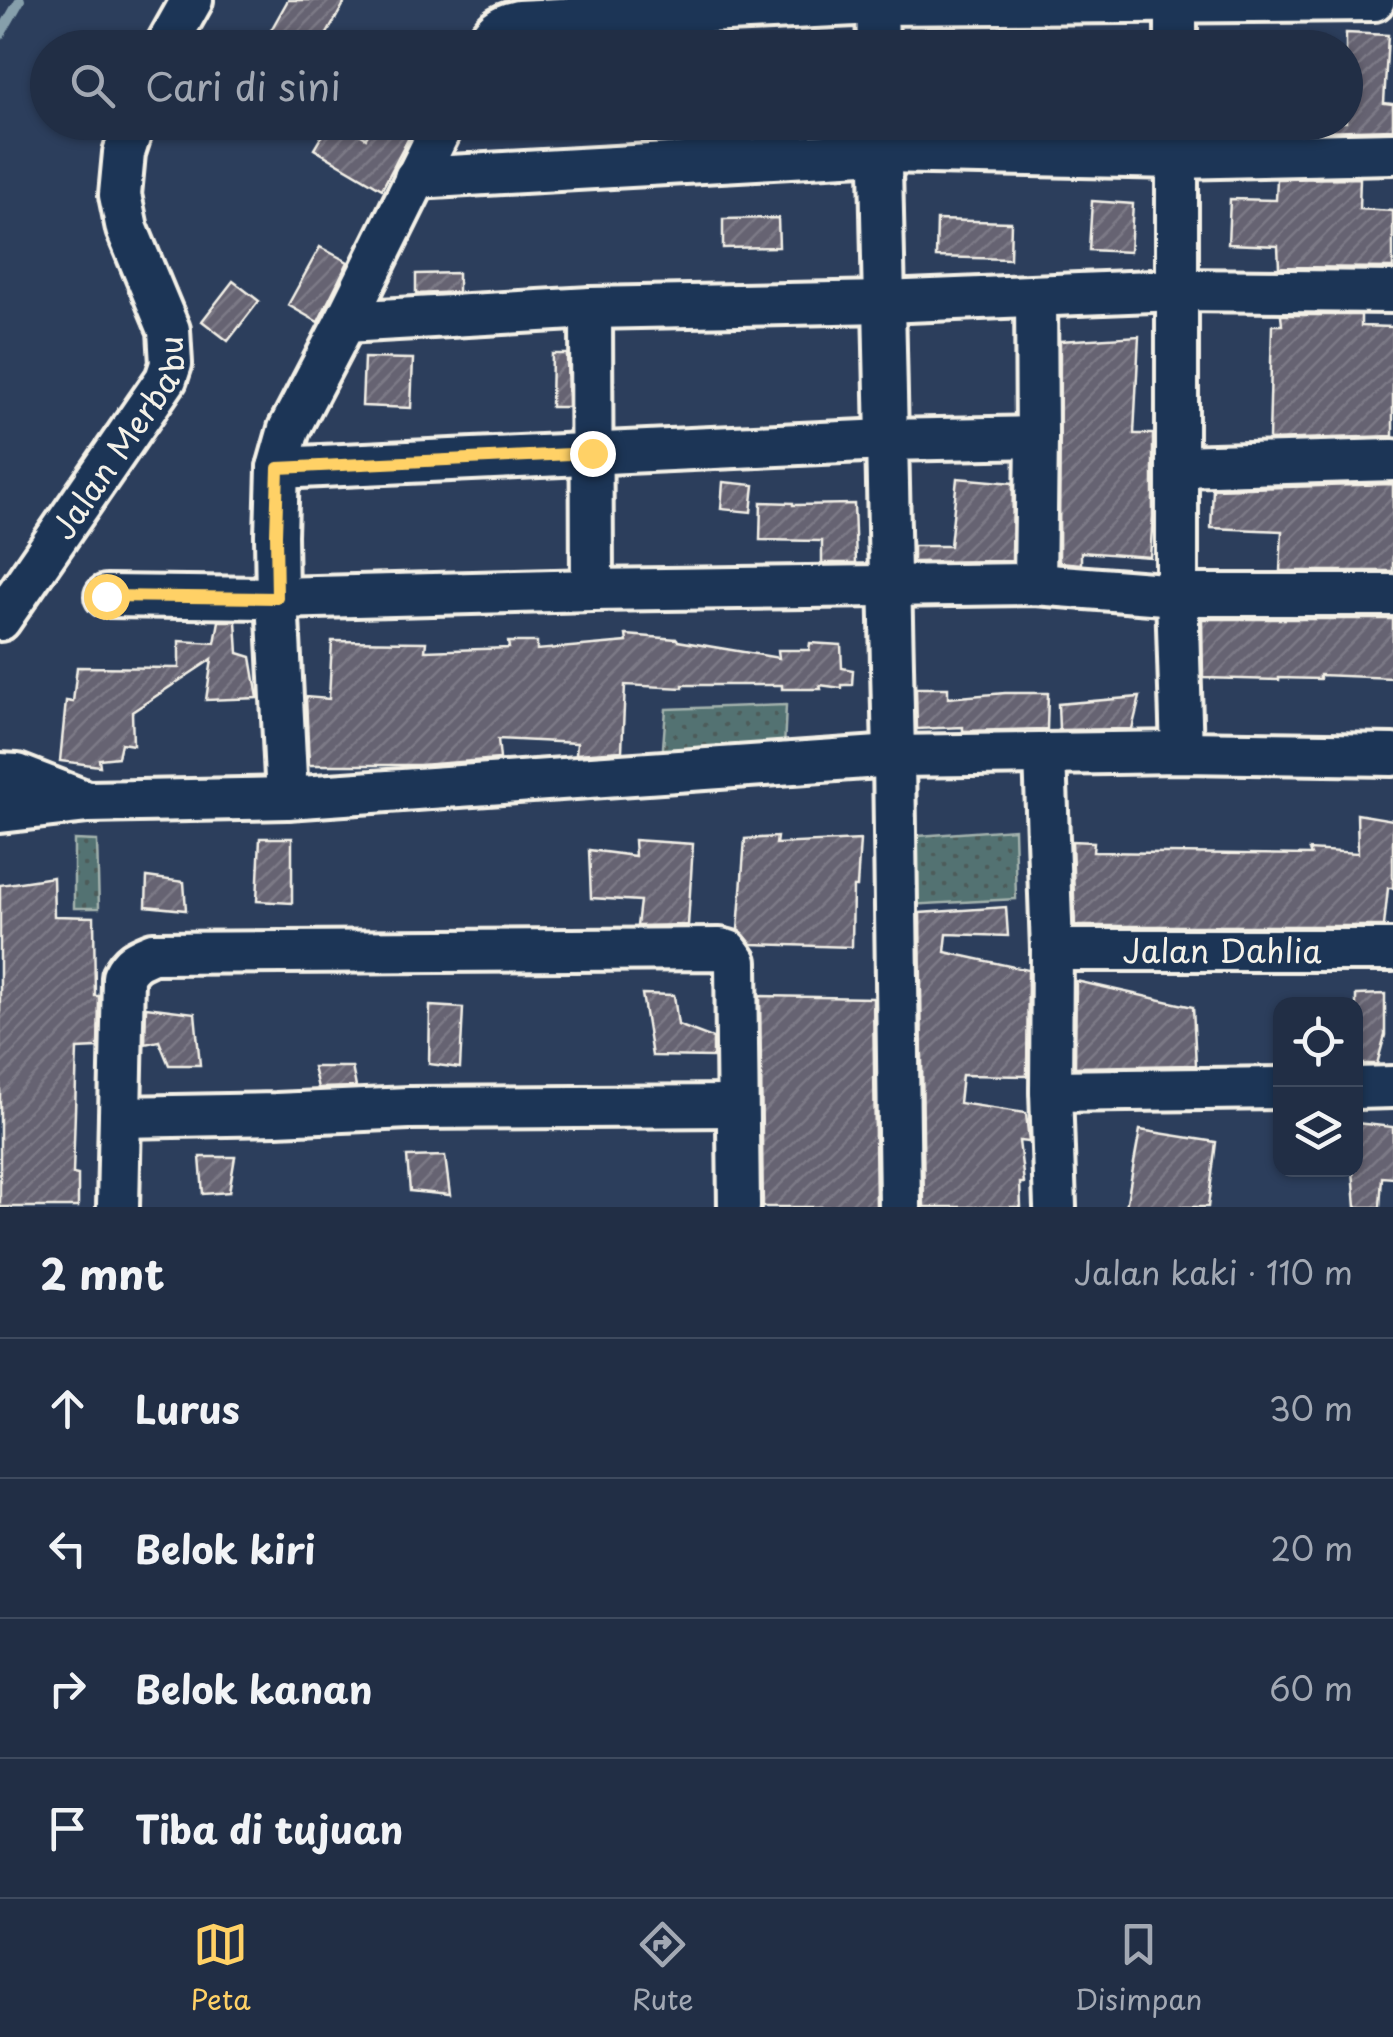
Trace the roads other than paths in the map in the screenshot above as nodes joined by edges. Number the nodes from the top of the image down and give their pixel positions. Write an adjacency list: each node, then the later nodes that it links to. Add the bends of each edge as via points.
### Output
1 (192, 0): 5 (street)
2 (1374, 0): 3 (street)
3 (1176, 1): 4 (street); 8 (street)
4 (878, 4): 6 (street, via 518,22); 7 (street)
5 (175, 30)
6 (494, 30)
7 (878, 30)
8 (1176, 30)
9 (128, 140): 35 (street, Jalan Merbabu, via 120,195 127,230 170,330 171,364)
10 (435, 140): 15 (street)
11 (846, 140): 15 (street)
12 (880, 140): 19 (street)
13 (1178, 140): 14 (street); 16 (street)
14 (1393, 153)
15 (415, 178): 21 (street)
16 (1177, 290): 17 (street); 18 (street); 26 (street)
17 (1393, 292)
18 (1036, 296): 19 (street); 22 (street)
19 (884, 302): 20 (street); 23 (street)
20 (591, 308): 21 (street); 24 (street)
21 (346, 322): 27 (street, via 289,428)
22 (1037, 437): 23 (street); 28 (street)
23 (886, 440): 24 (street); 29 (street)
24 (592, 453): 27 (street); 30 (street)
25 (1393, 460): 26 (street)
26 (1178, 466): 33 (street)
27 (278, 468): 34 (street)
28 (1035, 584): 29 (street); 33 (street)
29 (890, 585): 30 (street); 39 (street)
30 (592, 590): 34 (street)
31 (1393, 595): 33 (street)
32 (106, 596): 34 (street)
33 (1177, 596): 36 (street)
34 (277, 598): 41 (street)
35 (0, 620)
36 (1182, 752): 37 (street); 38 (street)
37 (1045, 755): 39 (street); 44 (street)
38 (1393, 755)
39 (894, 756): 41 (street); 54 (street)
40 (0, 774): 42 (street)
41 (287, 798): 42 (street)
42 (88, 802): 43 (street)
43 (0, 812)
44 (1052, 950): 45 (street, Jalan Dahlia); 49 (street)
45 (1393, 950)
46 (1393, 1087): 48 (street)
47 (1273, 1088): 49 (street)
48 (1363, 1088)
49 (1051, 1091): 55 (street)
50 (737, 1106): 51 (street); 51 (street, via 736,962 728,951 246,952 152,954 128,966); 53 (street)
51 (120, 1118): 52 (street)
52 (118, 1207)
53 (739, 1207)
54 (900, 1207)
55 (1055, 1207)

